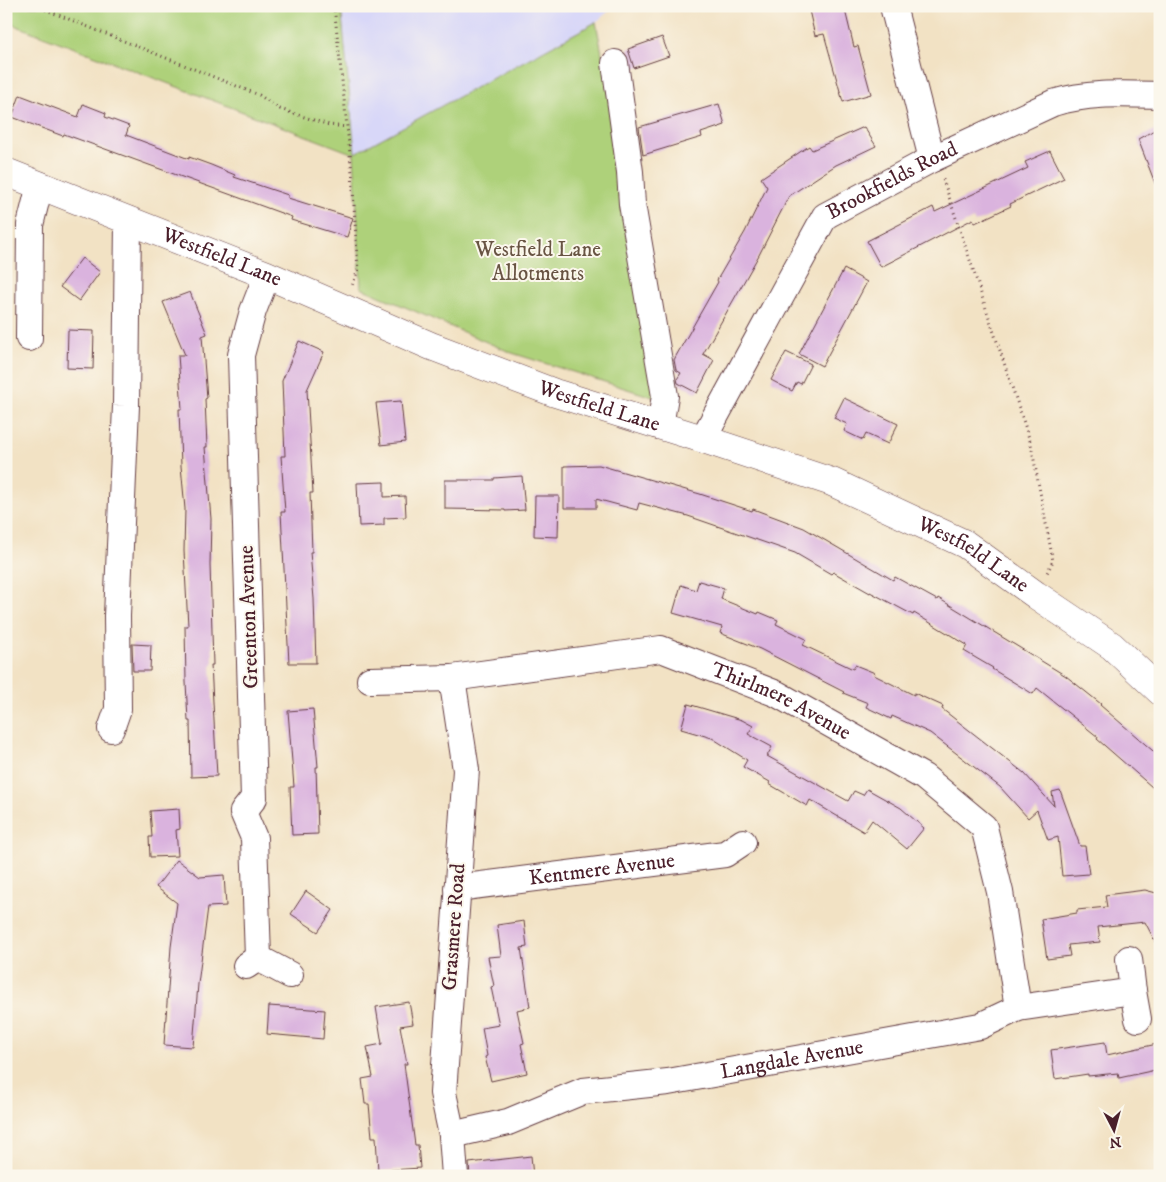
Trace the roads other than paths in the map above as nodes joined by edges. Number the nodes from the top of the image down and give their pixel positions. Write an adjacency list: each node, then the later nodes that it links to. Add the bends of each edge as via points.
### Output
1 (893, 6): 4 (street)
2 (615, 63): 10 (street, via 632,204 665,396)
3 (1160, 95): 4 (street, Brookfields Road, via 1112,94 1053,102)
4 (932, 159): 11 (street, Brookfields Road, via 825,216)
5 (6, 172): 6 (main road, Westfield Lane)
6 (40, 185): 7 (main road, Westfield Lane); 9 (street, via 30,224)
7 (128, 220): 8 (main road, Westfield Lane); 15 (street, via 126,406 117,616 118,709)
8 (267, 275): 10 (main road, Westfield Lane, via 431,346 555,393); 19 (street, Greenton Avenue, via 241,355 254,798 243,812 254,838 252,962)
9 (29, 338)
10 (660, 426): 11 (main road, Westfield Lane)
11 (703, 439): 14 (main road, Westfield Lane, via 832,482 965,544 1112,646)
12 (452, 678): 13 (street, Thirlmere Avenue); 17 (street, Grasmere Road, via 466,770); 21 (street, Thirlmere Avenue, via 661,649 777,694 924,777 984,827 1000,892)
13 (370, 680)
14 (1160, 691)
15 (111, 728)
16 (743, 842): 17 (street, Kentmere Avenue, via 724,854)
17 (457, 888): 23 (street, Grasmere Road, via 443,1093)
18 (1129, 959): 20 (street)
19 (290, 975)
20 (1132, 991): 21 (street, Langdale Avenue); 22 (street)
21 (1018, 1008): 23 (street, Langdale Avenue, via 980,1026 668,1082 583,1091 508,1122)
22 (1138, 1019)
23 (452, 1135): 24 (street, Grasmere Road)
24 (455, 1176)

